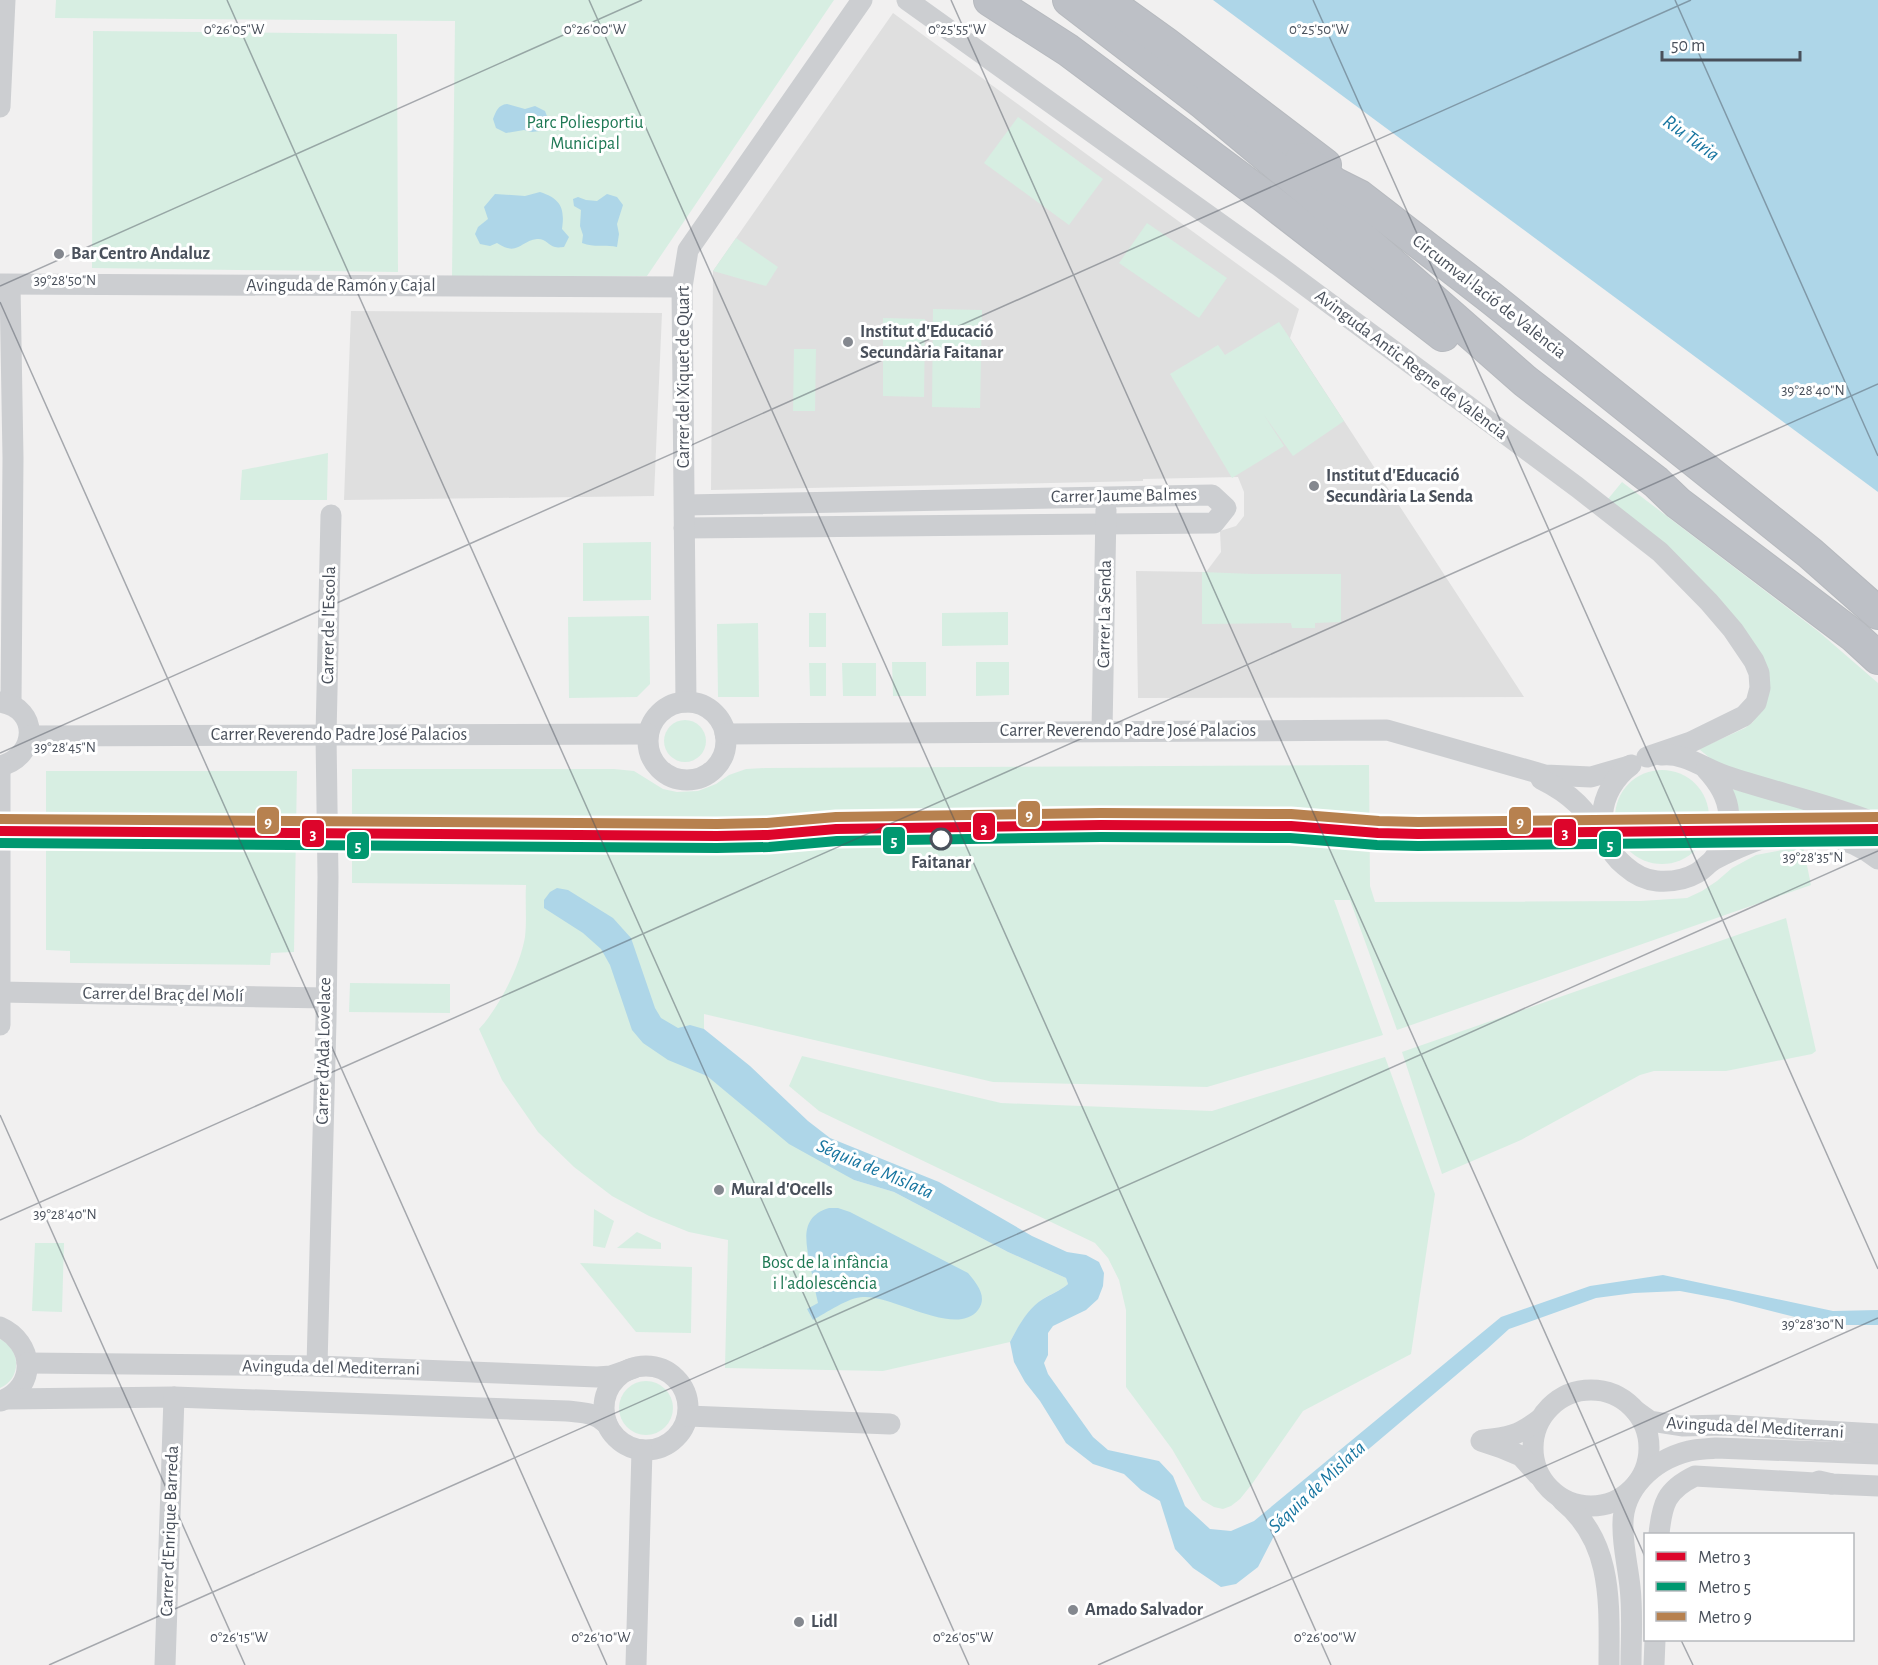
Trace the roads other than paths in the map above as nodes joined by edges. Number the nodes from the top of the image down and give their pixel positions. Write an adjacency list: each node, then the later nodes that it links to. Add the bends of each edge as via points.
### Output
1 (5, 0): 8 (street)
2 (862, 0): 11 (street, Carrer del Xiquet de Quart, via 688,250)
3 (907, 0): 29 (street, Avinguda Antic Regne de València, via 1279,267 1577,487 1668,560 1733,630 1754,661 1760,688 1756,703 1744,716 1692,742)
4 (990, 0): 13 (highway, via 1068,50 1434,328 1650,487)
5 (1069, 0): 13 (highway, via 1202,102 1525,381)
6 (1087, 0): 9 (highway, Circumval·lació de València, via 1335,184)
7 (1105, 0): 9 (highway, via 1341,176)
8 (0, 106)
9 (1359, 196): 20 (highway, Circumval·lació de València, via 1801,545)
10 (5, 284): 11 (street, Avinguda de Ramón y Cajal); 16 (street, via 13,458)
11 (682, 287): 14 (street, Carrer del Xiquet de Quart)
12 (1106, 496): 14 (street, Carrer Jaume Balmes); 17 (street, Carrer La Senda); 17 (street, Carrer Jaume Balmes, via 1212,495 1226,508 1214,523)
13 (1678, 503): 21 (highway)
14 (685, 505): 18 (street, Carrer del Xiquet de Quart)
15 (331, 515): 27 (street, Carrer de l'Escola)
16 (6, 518): 19 (street)
17 (1107, 524): 18 (street, Carrer Jaume Balmes); 24 (street, Carrer La Senda)
18 (684, 528): 22 (street, Carrer del Xiquet de Quart)
19 (6, 540): 23 (street)
20 (1878, 613)
21 (1878, 658)
22 (686, 702): 25 (street, via 657,715); 26 (street, via 707,707 716,714)
23 (5, 703): 28 (street, via 25,717)
24 (1102, 731): 26 (street, Carrer Reverendo Padre José Palacios); 32 (street, Carrer Reverendo Padre José Palacios, via 1387,730)
25 (648, 734): 26 (street, via 648,748 657,766 674,778 687,780 712,770 721,760); 27 (street, Carrer Reverendo Padre José Palacios)
26 (725, 734)
27 (326, 735): 28 (street, Carrer Reverendo Padre José Palacios); 38 (street, Carrer d'Ada Lovelace)
28 (30, 736): 30 (street, via 24,753)
29 (1638, 762): 31 (street, via 1666,754); 32 (street, Carrer Reverendo Padre José Palacios, via 1591,777); 34 (street, via 1614,781 1604,800)
30 (0, 766): 37 (street)
31 (1704, 767): 33 (street); 36 (street, via 1718,782 1727,801 1729,822 1724,842)
32 (1525, 771): 34 (street, Carrer Reverendo Padre José Palacios, via 1575,800)
33 (1878, 824)
34 (1606, 842): 36 (street, via 1617,860 1634,874 1654,881 1676,881 1696,874)
35 (1878, 859): 36 (street, via 1824,834 1798,833 1768,837)
36 (1713, 860)
37 (1, 992): 38 (street, Carrer del Braç del Molí); 39 (street)
38 (326, 998): 42 (street, Carrer d'Ada Lovelace)
39 (0, 1024)
40 (0, 1327): 41 (street, via 16,1337)
41 (27, 1363): 42 (street, Avinguda del Mediterrani); 45 (street, via 22,1384)
42 (317, 1366): 43 (street, Avinguda del Mediterrani, via 597,1377)
43 (634, 1368): 47 (street, via 658,1368 674,1377 686,1392); 49 (street, via 621,1374 606,1396)
44 (174, 1397): 45 (street, Avinguda del Mediterrani); 49 (street, Avinguda del Mediterrani, via 567,1411 599,1416); 61 (street, Carrer d'Enrique Barreda)
45 (4, 1400)
46 (1636, 1411): 48 (street, via 1622,1398 1586,1390 1568,1394 1552,1404); 51 (street, Avinguda del Mediterrani, via 1650,1421 1673,1425); 55 (street, via 1649,1445 1647,1463)
47 (688, 1416): 50 (street); 53 (street, via 684,1428 666,1446)
48 (1540, 1419): 56 (street, via 1533,1438 1533,1458); 56 (street, via 1525,1431 1481,1441 1521,1456)
49 (607, 1424): 53 (street, via 621,1442)
50 (891, 1424)
51 (1878, 1434)
52 (1732, 1448): 54 (street, Avinguda del Mediterrani); 55 (street, Avinguda del Mediterrani, via 1690,1451 1672,1457); 57 (street, Avinguda del Mediterrani, via 1780,1472)
53 (642, 1450): 62 (street)
54 (1878, 1454)
55 (1639, 1480): 56 (street, via 1617,1499 1588,1506 1569,1502); 64 (street, via 1629,1495 1622,1527 1632,1619)
56 (1546, 1484): 63 (street, via 1588,1527 1602,1562 1609,1611)
57 (1832, 1484): 58 (street, Avinguda del Mediterrani); 59 (street, Avinguda del Mediterrani, via 1695,1476 1671,1491 1664,1503)
58 (1878, 1486)
59 (1659, 1533)
60 (1654, 1641): 65 (street)
61 (165, 1665)
62 (636, 1665)
63 (1609, 1665)
64 (1630, 1665)
65 (1654, 1665)

